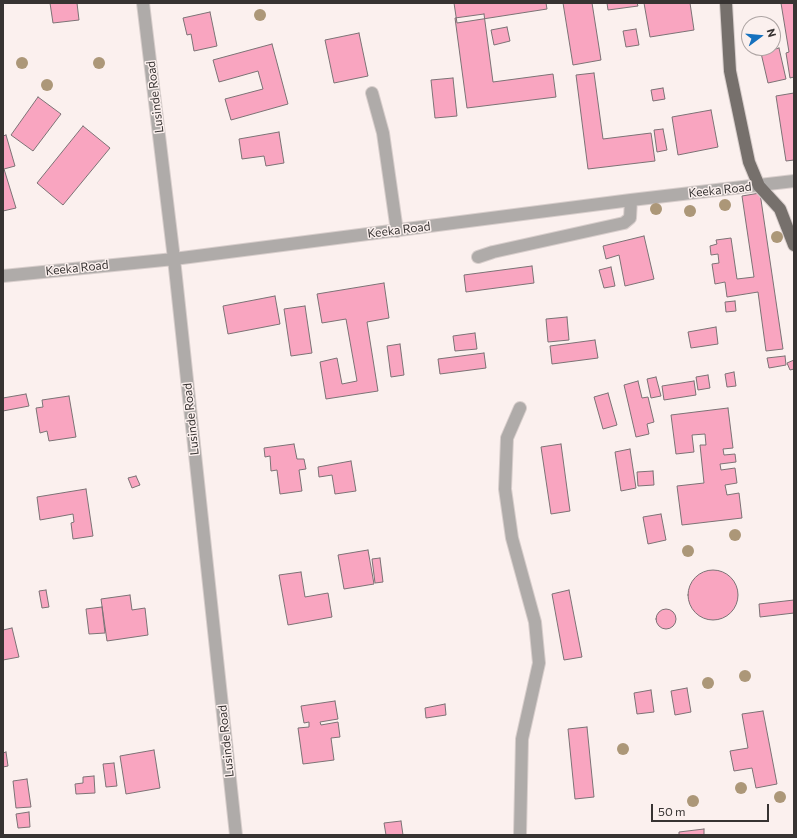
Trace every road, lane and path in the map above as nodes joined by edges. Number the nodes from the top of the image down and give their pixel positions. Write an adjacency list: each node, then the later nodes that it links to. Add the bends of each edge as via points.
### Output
1 (143, 3): 10 (street, Lusinde Road)
2 (726, 3): 5 (main road, via 731,79 743,141)
3 (372, 93): 7 (street, via 383,133)
4 (794, 181): 5 (street, Keeka Road)
5 (759, 186): 6 (street, Keeka Road); 8 (main road, via 780,209)
6 (631, 200): 7 (street, Keeka Road); 9 (street, via 630,218 624,223 493,252)
7 (397, 231): 10 (street, Keeka Road)
8 (794, 245)
9 (478, 258)
10 (174, 259): 11 (street, Keeka Road); 13 (street, Lusinde Road)
11 (3, 276)
12 (520, 408): 14 (street, via 507,438 505,489 512,538 535,622 539,663 522,739)
13 (236, 835)
14 (520, 835)

